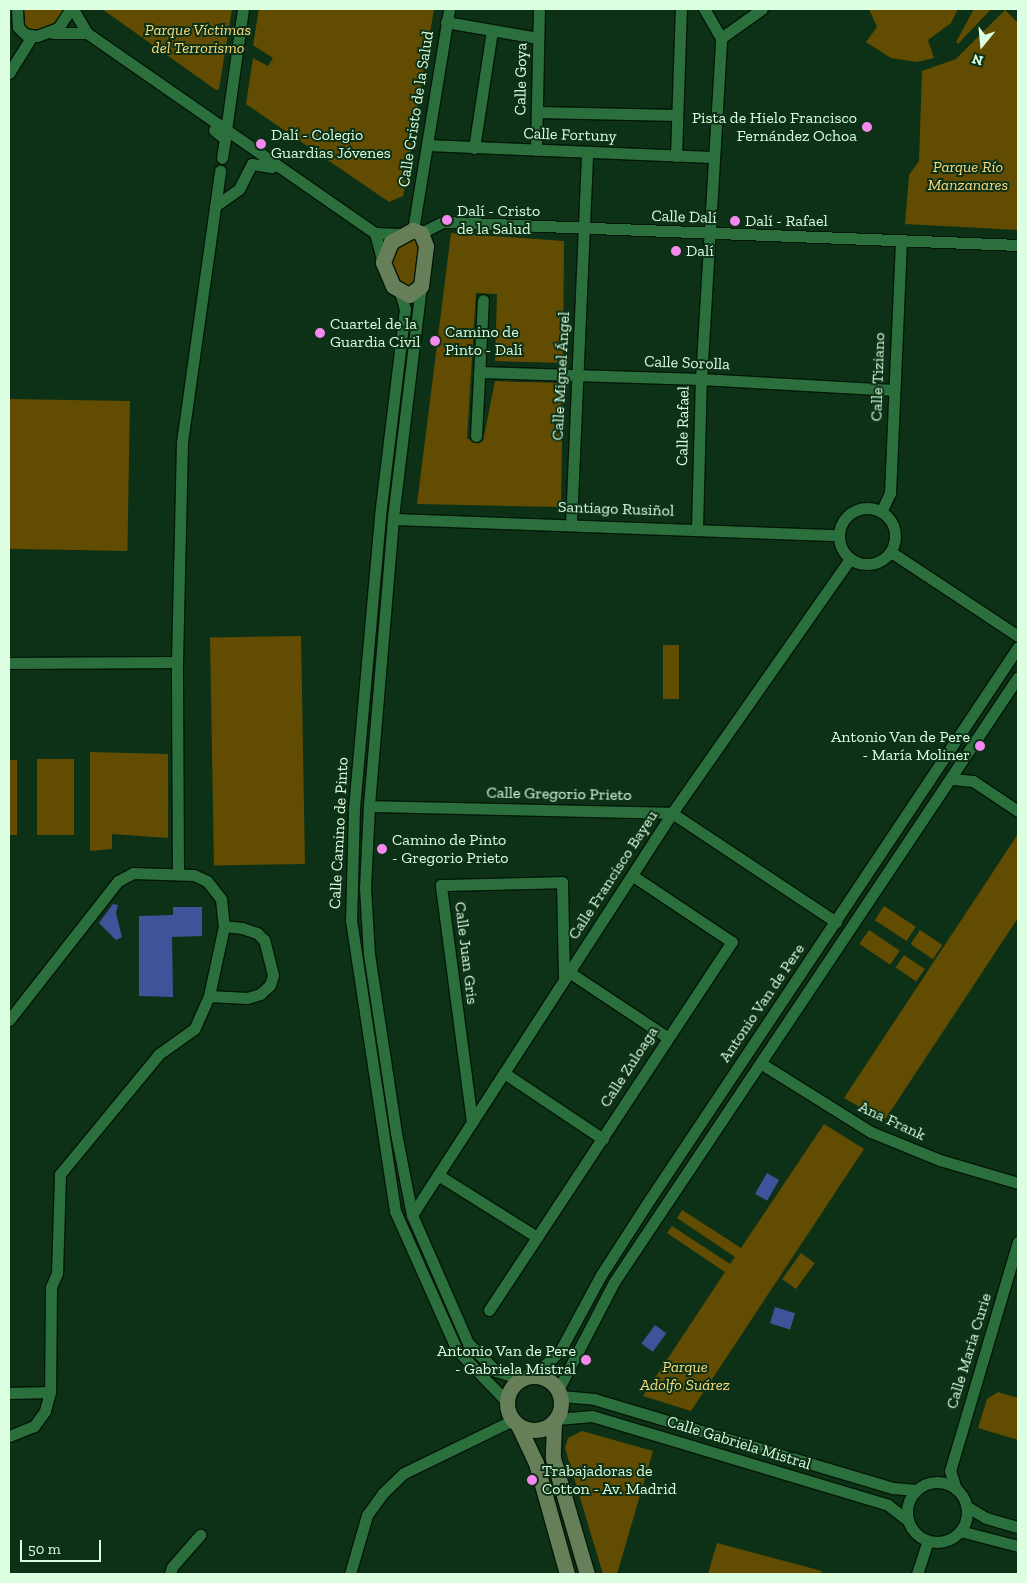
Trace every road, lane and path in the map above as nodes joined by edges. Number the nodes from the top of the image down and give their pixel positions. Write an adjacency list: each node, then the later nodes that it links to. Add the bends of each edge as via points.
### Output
1 (17, 9): 13 (street, via 18,27)
2 (72, 9): 11 (street); 12 (street, via 63,23)
3 (243, 9): 20 (street)
4 (449, 9): 9 (street, Calle Cristo de la Salud)
5 (539, 9): 14 (street, Calle Goya)
6 (681, 9): 19 (street)
7 (704, 9): 15 (street)
8 (762, 9): 15 (street)
9 (446, 22): 10 (street); 21 (street, Calle Cristo de la Salud)
10 (492, 30): 14 (street); 22 (street)
11 (86, 33): 12 (street); 16 (street)
12 (48, 34): 13 (street)
13 (32, 36): 17 (street)
14 (538, 38): 18 (street, Calle Goya)
15 (721, 38): 26 (street, Calle Rafael)
16 (129, 62): 20 (street); 27 (street, via 153,87 224,137)
17 (9, 73)
18 (537, 112): 19 (street); 23 (street, Calle Goya)
19 (677, 115): 25 (street)
20 (226, 130): 29 (street)
21 (427, 144): 22 (street, Calle Fortuny); 32 (street, Calle Cristo de la Salud)
22 (474, 148): 23 (street, Calle Fortuny)
23 (536, 150): 24 (street, Calle Fortuny)
24 (587, 152): 25 (street, Calle Fortuny); 31 (street, Calle Miguel Ángel)
25 (676, 156): 26 (street, Calle Fortuny)
26 (712, 157): 34 (street, Calle Rafael)
27 (222, 158)
28 (220, 170): 30 (street)
29 (286, 172): 30 (street, via 263,164 252,164 240,189); 33 (street)
30 (215, 206): 55 (street, via 182,442)
31 (584, 229): 32 (street, Calle Dalí, via 439,223); 34 (street, Calle Dalí); 42 (street, Calle Miguel Ángel)
32 (412, 232): 33 (street); 37 (street, via 391,242); 38 (street, via 426,246)
33 (375, 233): 37 (street)
34 (708, 234): 35 (street, Calle Dalí); 43 (street, Calle Rafael)
35 (901, 241): 36 (street, Calle Dalí); 44 (street, Calle Tiziano)
36 (1018, 245)
37 (383, 262): 39 (street, via 388,279)
38 (420, 286): 39 (street, via 408,295); 47 (street, Calle Camino de Pinto)
39 (400, 292): 86 (street, Calle Camino de Pinto, via 405,313 380,517 354,808 351,920 395,1211 457,1350)
40 (483, 300): 41 (street)
41 (479, 372): 42 (street, Calle Sorolla); 45 (street)
42 (577, 375): 43 (street, Calle Sorolla); 48 (street, Calle Miguel Ángel)
43 (700, 379): 44 (street, Calle Sorolla); 49 (street, Calle Rafael)
44 (894, 390): 46 (street, Calle Tiziano, via 890,493)
45 (476, 436)
46 (881, 512): 50 (street, via 870,508 852,512 845,518); 51 (street, via 892,523 895,532)
47 (394, 519): 48 (street, Santiago Rusiñol); 61 (street, Calle Camino de Pinto)
48 (570, 523): 49 (street, Santiago Rusiñol)
49 (697, 528): 50 (street, Santiago Rusiñol)
50 (838, 535): 52 (street, via 839,544)
51 (891, 552): 52 (street, via 878,563 868,565); 53 (street)
52 (850, 559): 63 (street, Calle Francisco Bayeu)
53 (1018, 636)
54 (1018, 647): 66 (street, Antonio Van de Pere)
55 (177, 662): 56 (street); 64 (street)
56 (9, 663)
57 (1018, 677): 58 (street, Antonio Van de Pere)
58 (964, 762): 59 (street, Antonio Van de Pere); 60 (street)
59 (953, 779): 60 (street); 72 (street, Antonio Van de Pere)
60 (973, 781): 62 (street)
61 (369, 806): 63 (street, Calle Gregorio Prieto); 78 (street, Calle Camino de Pinto, via 365,887 370,954 396,1133)
62 (1018, 812)
63 (672, 813): 65 (street, Calle Francisco Bayeu); 66 (street)
64 (178, 873): 67 (street, via 207,881 221,899); 70 (street, via 133,873 118,881)
65 (633, 876): 68 (street, Calle Francisco Bayeu); 71 (street, Calle Zuloaga, via 732,942)
66 (836, 922): 82 (street, Antonio Van de Pere, via 601,1274 560,1352)
67 (224, 926): 69 (street); 69 (street, via 257,933 264,940 273,974 270,986 260,994 247,998)
68 (567, 976): 71 (street); 73 (street, Calle Francisco Bayeu); 74 (street, Calle Juan Gris, via 562,882 441,885)
69 (209, 996): 83 (street, via 194,1029 159,1054 60,1174 57,1273 51,1287)
70 (9, 1020)
71 (667, 1037): 75 (street, Calle Zuloaga)
72 (762, 1064): 77 (street, Ana Frank, via 871,1132 940,1160); 85 (street, Antonio Van de Pere, via 614,1282)
73 (504, 1073): 74 (street, Calle Francisco Bayeu); 75 (street)
74 (472, 1122): 76 (street, Calle Francisco Bayeu)
75 (603, 1139): 79 (street, Calle Zuloaga)
76 (438, 1175): 78 (street, Calle Francisco Bayeu); 79 (street)
77 (1018, 1182)
78 (412, 1215): 82 (street, Calle Camino de Pinto, via 468,1343 496,1371)
79 (537, 1238): 81 (street, Calle Zuloaga)
80 (1018, 1242): 90 (street, Calle María Curie)
81 (489, 1310)
82 (527, 1377): 85 (street, via 550,1380); 86 (street, via 510,1389)
83 (50, 1392): 84 (street); 89 (street, via 45,1411 34,1426)
84 (9, 1393)
85 (560, 1393): 87 (street, via 561,1409); 93 (street, Calle Gabriela Mistral, via 594,1399 893,1488)
86 (507, 1402): 88 (street)
87 (555, 1421): 88 (street, via 532,1430); 95 (street, Calle Gabriela Mistral, via 596,1417 888,1505); 104 (street, via 554,1458)
88 (515, 1423): 102 (street, via 404,1473 382,1494 367,1515); 103 (street, via 536,1463)
89 (9, 1436)
90 (950, 1471): 91 (street); 92 (street)
91 (936, 1482): 92 (street); 93 (street)
92 (956, 1489): 94 (street)
93 (916, 1490): 95 (street, via 908,1503)
94 (966, 1506): 96 (street, via 986,1518); 97 (street)
95 (907, 1520): 99 (street, via 913,1531)
96 (1018, 1527)
97 (960, 1531): 99 (street, via 946,1541); 100 (street)
98 (200, 1534): 101 (street, via 172,1567)
99 (928, 1541): 105 (street)
100 (1018, 1546)
101 (170, 1574)
102 (350, 1574)
103 (567, 1574)
104 (587, 1574)
105 (917, 1574)

